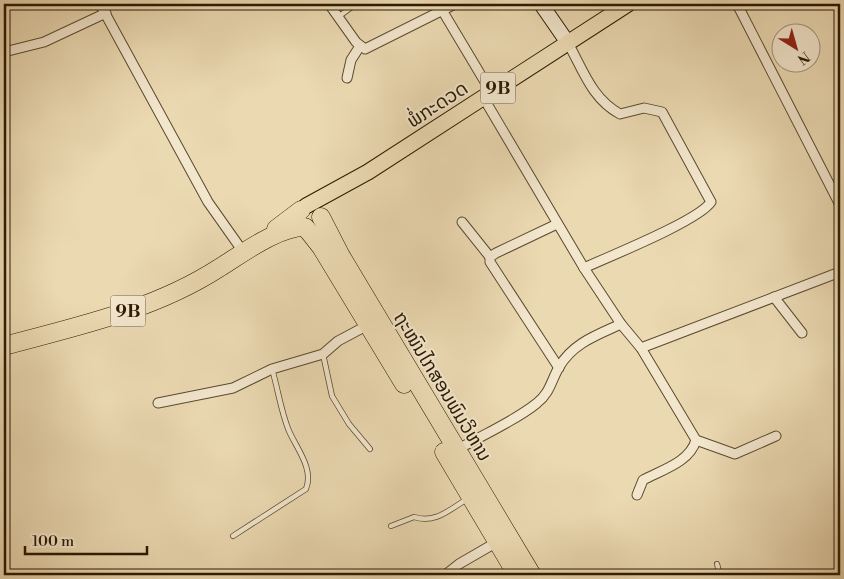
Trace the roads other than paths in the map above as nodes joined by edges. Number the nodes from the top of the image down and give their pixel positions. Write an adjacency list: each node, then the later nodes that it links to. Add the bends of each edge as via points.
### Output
1 (100, 4): 9 (street)
2 (329, 4): 10 (street)
3 (356, 4): 10 (lane)
4 (455, 4): 8 (street)
5 (541, 4): 11 (street)
6 (628, 4): 11 (main road, ພໍ່ກະດວດ / 9B)
7 (737, 4): 17 (street)
8 (442, 10): 12 (street, via 368,48); 15 (street)
9 (106, 13): 13 (street, via 44,42); 22 (street, via 208,202)
10 (338, 17): 12 (street)
11 (568, 43): 15 (main road, ພໍ່ກະດວດ / 9B); 24 (street, via 598,98 609,108 620,114 644,108 662,112 712,202 681,223)
12 (360, 46): 14 (street, via 351,60)
13 (4, 52)
14 (347, 78)
15 (487, 95): 16 (main road, ພໍ່ກະດວດ / 9B); 21 (street)
16 (368, 172): 18 (main road, 9B, via 341,194); 19 (main road, 9B)
17 (840, 205)
18 (321, 217): 19 (highway, via 316,226); 35 (highway, ຖະໜົນໄກສອນພົມວິຫານ)
19 (304, 218): 22 (highway, 9B); 28 (highway, ຖະໜົນໄກສອນພົມວິຫານ)
20 (462, 222): 23 (street)
21 (557, 224): 23 (street); 24 (street)
22 (244, 253): 30 (highway, 9B, via 191,285 144,305)
23 (490, 257): 33 (street, via 490,262)
24 (584, 268): 27 (street)
25 (840, 272): 26 (street)
26 (774, 296): 29 (street); 31 (street)
27 (621, 324): 31 (street); 33 (street, via 584,341)
28 (368, 326): 32 (street, via 338,341); 35 (highway, ຖະໜົນໄກສອນພົມວິຫານ)
29 (802, 333)
30 (4, 346)
31 (641, 348): 38 (street)
32 (323, 354): 34 (street); 39 (lane, via 332,396)
33 (559, 368): 40 (street, via 549,391 537,404)
34 (272, 370): 36 (street, via 233,388); 44 (lane, via 289,430 303,456 308,483 306,490)
35 (421, 402): 40 (highway, ຖະໜົນໄກສອນພົມວິຫານ); 42 (highway, ຖະໜົນໄກສອນພົມວິຫານ)
36 (158, 403)
37 (776, 436): 38 (street, via 735,454)
38 (696, 440): 41 (street, via 683,460 643,480)
39 (370, 449)
40 (457, 450): 49 (highway, ຖະໜົນໄກສອນພົມວິຫານ)
41 (637, 495)
42 (470, 497): 43 (lane, via 436,519 414,517); 45 (highway, ຖະໜົນໄກສອນພົມວິຫານ)
43 (391, 526)
44 (233, 536)
45 (497, 542): 47 (street); 48 (highway, ຖະໜົນໄກສອນພົມວິຫານ)
46 (717, 564): 50 (lane)
47 (445, 575)
48 (517, 575)
49 (532, 575)
50 (720, 575)

